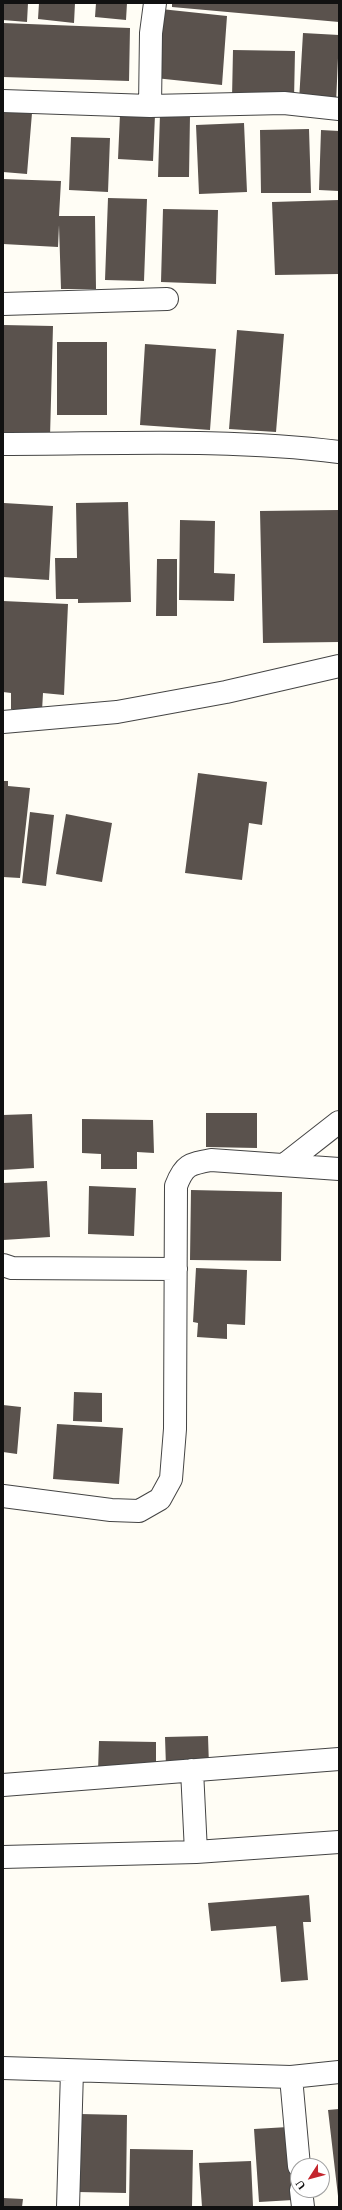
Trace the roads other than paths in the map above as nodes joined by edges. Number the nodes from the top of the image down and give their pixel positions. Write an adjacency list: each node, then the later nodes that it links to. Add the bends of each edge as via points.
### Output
1 (155, 3): 3 (street, via 151,33)
2 (3, 101): 3 (street)
3 (150, 106): 4 (street, via 284,103)
4 (339, 109)
5 (167, 299): 6 (street)
6 (3, 304)
7 (3, 444): 8 (street, via 226,443)
8 (339, 452)
9 (339, 666): 10 (street, via 226,692 117,712)
10 (3, 722)
11 (339, 1122): 12 (street)
12 (284, 1165): 13 (street); 15 (street, via 211,1160 193,1163 182,1170 176,1186)
13 (339, 1169)
14 (3, 1265): 15 (street, via 12,1268)
15 (176, 1269): 16 (street, via 175,1429 171,1479 160,1499 140,1510 111,1510)
16 (3, 1496)
17 (339, 1759): 18 (street)
18 (192, 1770): 19 (street); 21 (street)
19 (3, 1786)
20 (339, 1842): 21 (street)
21 (196, 1852): 22 (street)
22 (3, 1857)
23 (3, 2068): 24 (street)
24 (72, 2071): 26 (street); 28 (street)
25 (339, 2072): 26 (street)
26 (291, 2077): 27 (street)
27 (298, 2158)
28 (68, 2207)

